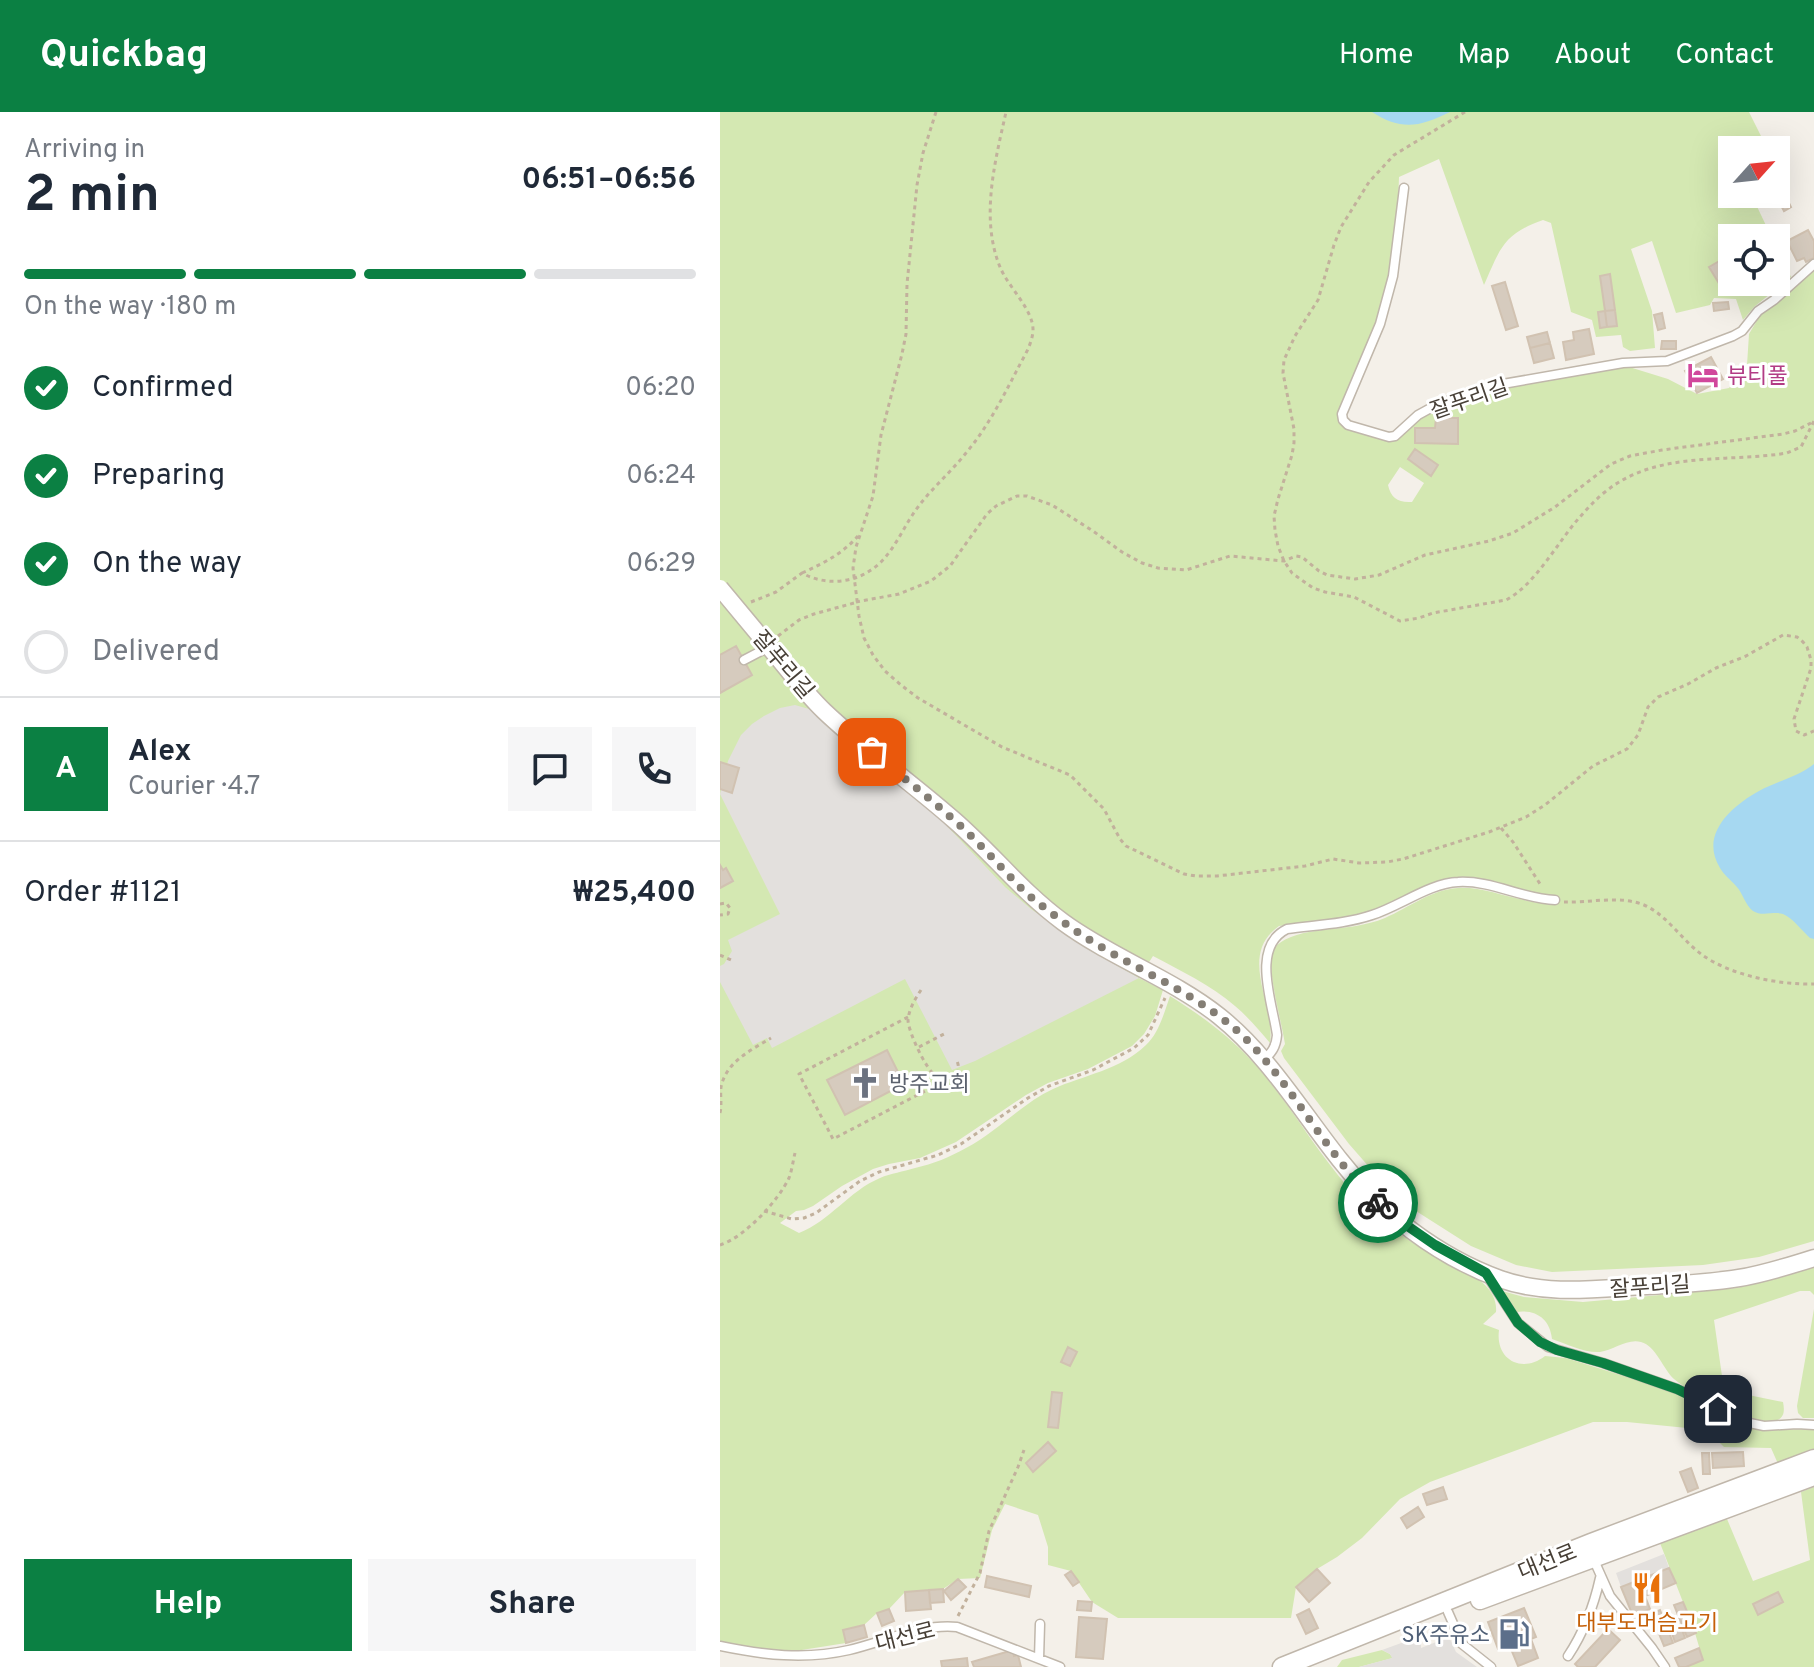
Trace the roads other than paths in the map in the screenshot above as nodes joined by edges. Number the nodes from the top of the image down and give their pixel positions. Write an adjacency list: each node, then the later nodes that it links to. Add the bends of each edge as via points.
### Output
1 (1404, 188): 2 (lane, 잘푸리길, via 1393,276 1380,324 1342,414 1348,425 1389,437 1438,404 1497,385 1623,363 1667,361 1733,336)
2 (1814, 264)
3 (720, 588): 4 (street, 잘푸리길, bridge)
4 (773, 642): 5 (lane); 7 (street, 잘푸리길, via 821,709 955,821 1026,893 1101,947 1217,1015)
5 (744, 660)
6 (1555, 900): 7 (lane, via 1456,882 1370,916 1279,933 1269,946 1266,969 1276,1044)
7 (1264, 1060): 9 (street, 잘푸리길, via 1371,1196 1435,1245)
8 (1814, 1258): 9 (street, 잘푸리길, via 1737,1279 1565,1291 1529,1287)
9 (1486, 1273): 10 (lane, 잘푸리길, via 1518,1323 1548,1347 1677,1389 1740,1421)
10 (1814, 1425)
11 (1814, 1459): 21 (street, 대선로)
12 (1814, 1476): 13 (street, 대선로)
13 (1593, 1558): 14 (lane, 대선로); 15 (street, 대선로)
14 (1600, 1577): 18 (lane, 대선로, via 1583,1632); 23 (lane, 대선로)
15 (1448, 1612): 21 (street, 대선로); 22 (lane, via 1462,1644)
16 (1040, 1624): 19 (lane)
17 (720, 1646): 19 (lane, 대선로, via 777,1656 812,1655 953,1626)
18 (1568, 1656)
19 (1039, 1659): 20 (lane, 대선로)
20 (1060, 1667)
21 (1283, 1667)
22 (1491, 1667)
23 (1665, 1667)

